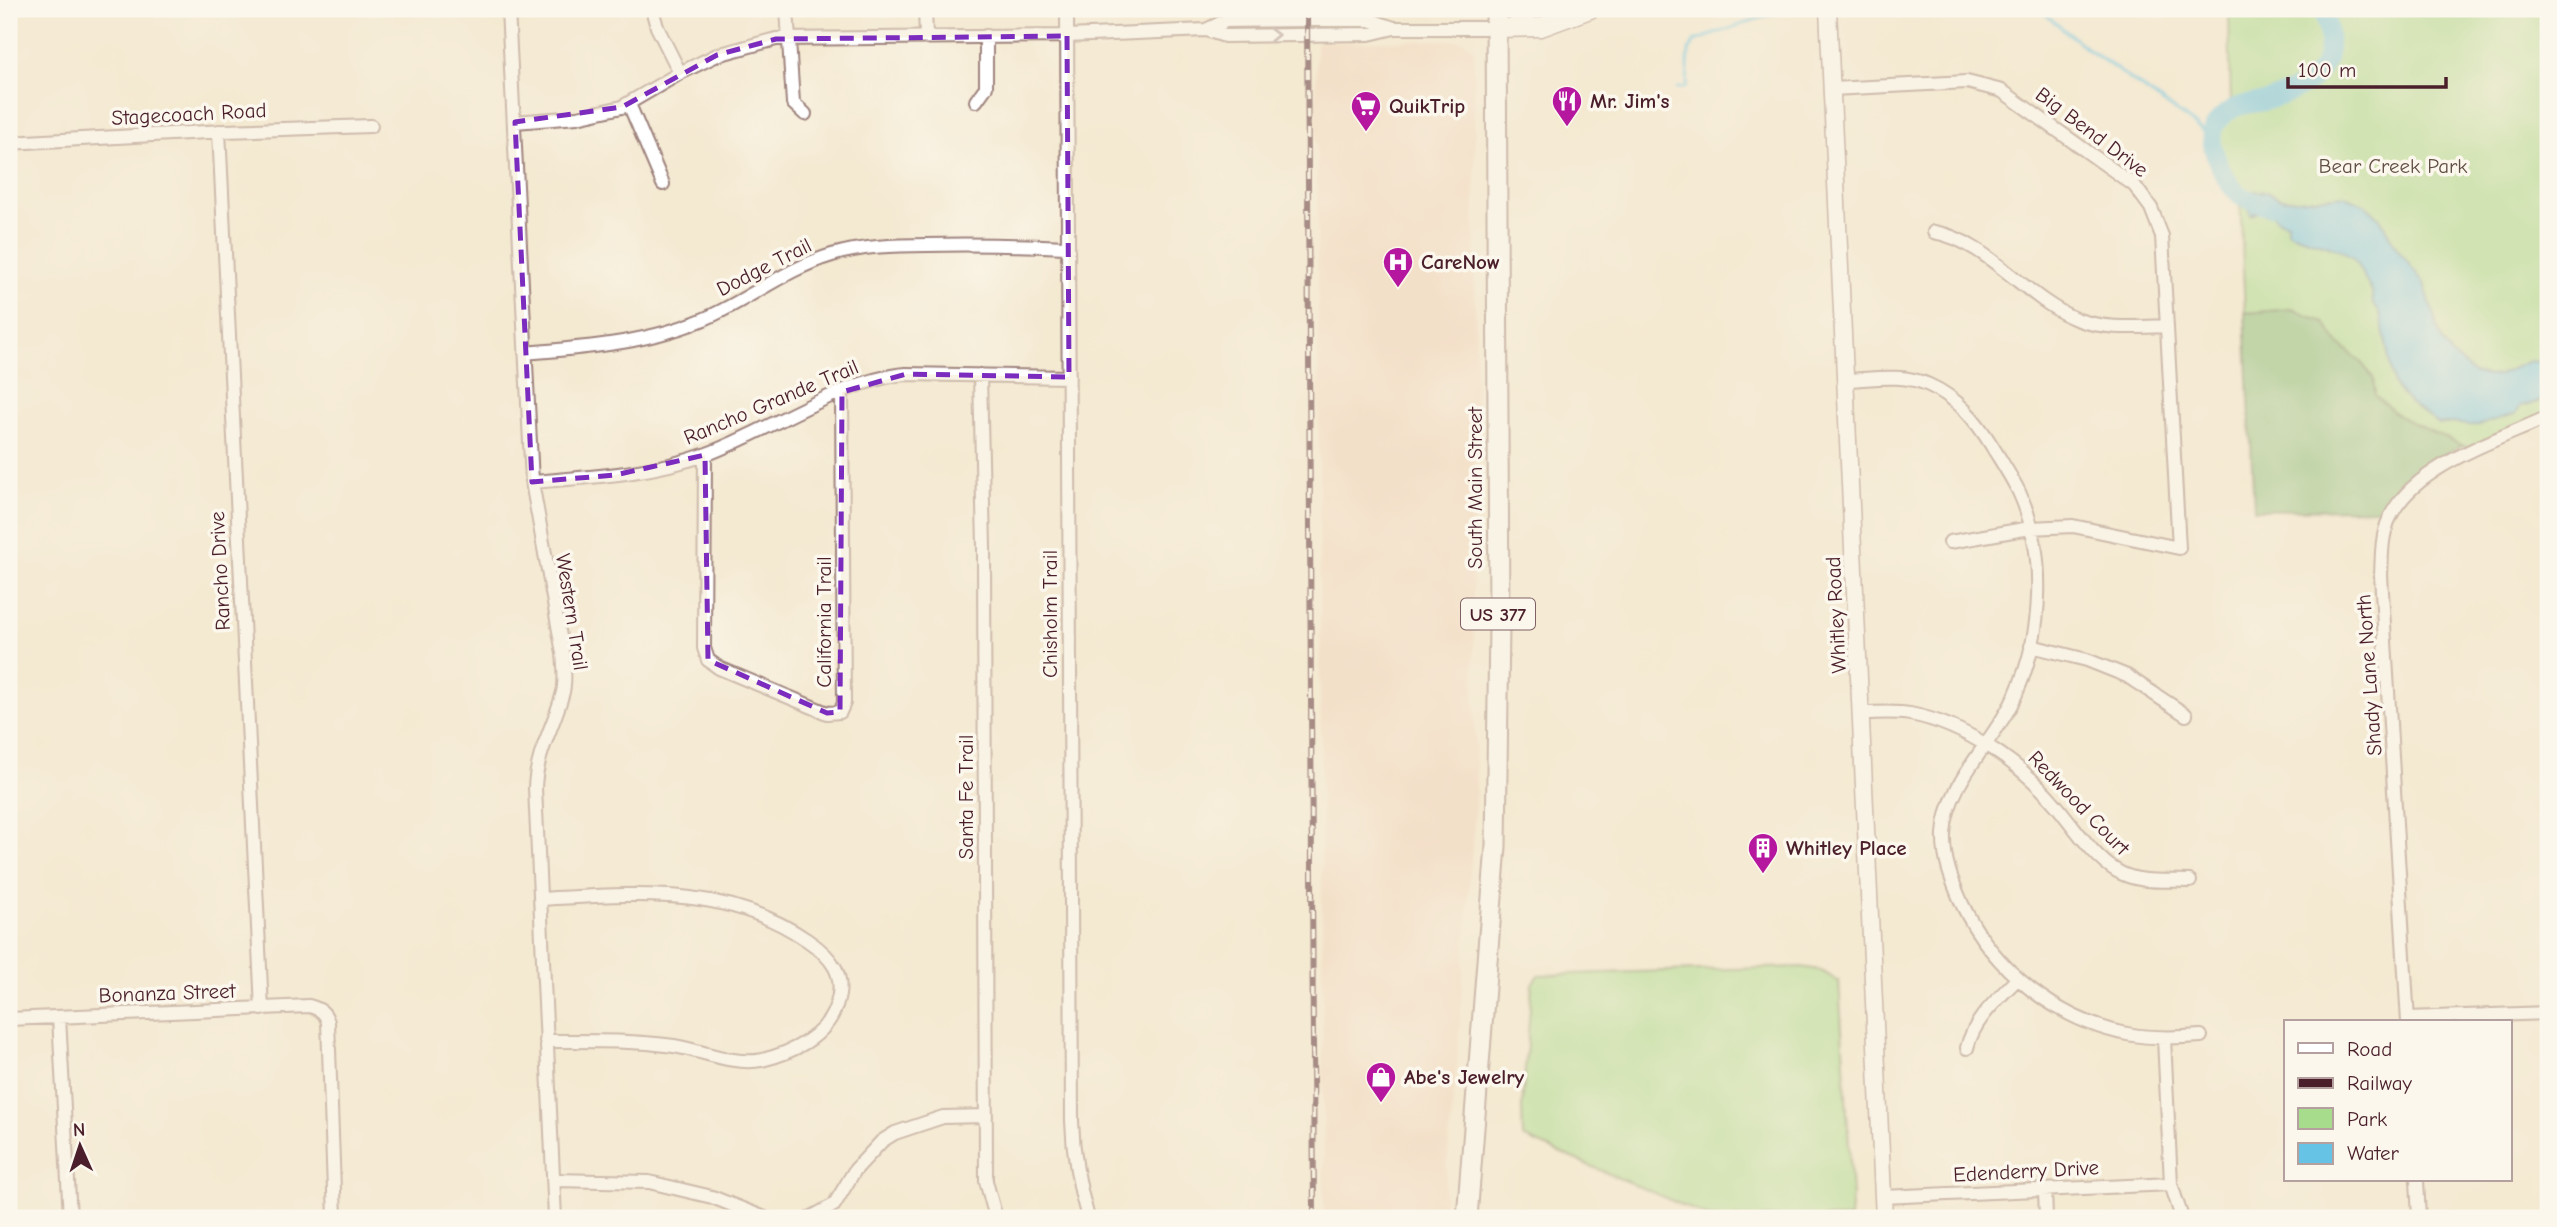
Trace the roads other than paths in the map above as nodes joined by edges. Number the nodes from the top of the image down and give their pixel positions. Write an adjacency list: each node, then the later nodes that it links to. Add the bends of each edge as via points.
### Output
1 (508, 9): 18 (street, Western Trail)
2 (652, 9): 13 (street)
3 (788, 9): 12 (street)
4 (925, 9): 11 (street)
5 (1067, 9): 10 (street, Chisholm Trail)
6 (1590, 9): 8 (main road, via 1541,27)
7 (1828, 9): 14 (street, Whitley Road)
8 (1496, 19): 10 (street, via 1369,34 1225,36 1206,30); 65 (main road, South Main Street / US 377, via 1496,846)
9 (986, 36): 10 (street); 11 (street); 15 (street, via 986,87)
10 (1067, 36): 24 (street, Chisholm Trail)
11 (926, 37): 12 (street)
12 (789, 38): 13 (street, via 716,55); 17 (street, via 793,103)
13 (680, 73): 16 (street)
14 (1832, 89): 25 (street, Big Bend Drive, via 1967,82 1991,86 2016,99 2125,177 2147,201 2163,242); 29 (street, Whitley Road)
15 (976, 101)
16 (629, 104): 18 (street, via 577,117); 22 (street)
17 (805, 114)
18 (515, 122): 26 (street, Western Trail)
19 (371, 126): 20 (street, Stagecoach Road)
20 (219, 131): 21 (street, Stagecoach Road); 43 (street, Rancho Drive)
21 (9, 143)
22 (663, 184)
23 (1934, 232): 25 (street, via 1960,239 2076,319 2114,327)
24 (1066, 247): 26 (street, Dodge Trail, via 905,245 848,251 802,265 722,311 681,327 598,346); 28 (street, Chisholm Trail)
25 (2166, 326): 34 (street, Big Bend Drive, via 2179,548 2073,526)
26 (526, 353): 33 (street, Western Trail)
27 (980, 375): 28 (street, Rancho Grande Trail); 30 (street, Rancho Grande Trail, via 886,376); 52 (street, Santa Fe Trail)
28 (1069, 377): 64 (street, Chisholm Trail, via 1072,1121)
29 (1845, 380): 34 (street, via 1913,379 1962,405 2008,471); 37 (street, Whitley Road)
30 (842, 392): 32 (street, Rancho Grande Trail); 32 (street, California Trail, via 845,620 844,703 840,712 827,713 708,660 704,648)
31 (2548, 417): 47 (street, Shady Lane North, via 2444,465 2393,510 2385,530 2381,575)
32 (705, 455): 33 (street, Rancho Grande Trail, via 615,475)
33 (532, 482): 41 (street, Western Trail, via 565,673 535,778)
34 (2029, 528): 35 (street); 36 (street, via 2038,613)
35 (1950, 542)
36 (2031, 646): 38 (street, via 2127,676); 39 (street, via 2016,694)
37 (1862, 713): 39 (street, Redwood Court, via 1927,718); 57 (street, Whitley Road)
38 (2186, 715)
39 (1985, 746): 40 (street, Redwood Court, via 2043,789 2117,871 2150,880); 42 (street, via 1950,804 1944,834 1946,865 1979,936)
40 (2190, 881)
41 (541, 899): 50 (street, Western Trail); 50 (street, via 627,894 717,900 795,932 831,958 837,970 839,999 822,1029 806,1042 758,1061 622,1041)
42 (2017, 979): 49 (street, via 2059,1007 2102,1027); 51 (street, via 1977,1023)
43 (262, 1009): 45 (street, Bonanza Street); 59 (street, Bonanza Street, via 309,1006 326,1014)
44 (2548, 1013): 47 (street)
45 (59, 1017): 46 (street, Bonanza Street); 58 (street)
46 (9, 1019)
47 (2408, 1020)
48 (2201, 1036): 49 (street)
49 (2164, 1038): 55 (street)
50 (547, 1041): 53 (street, Western Trail)
51 (1967, 1048)
52 (986, 1116): 62 (street, via 943,1117 895,1133 855,1170 834,1205); 63 (street, Santa Fe Trail, via 986,1181)
53 (553, 1180): 60 (street, Western Trail); 61 (street, via 649,1182)
54 (2417, 1182): 69 (street)
55 (2171, 1184): 56 (street, Edenderry Drive); 68 (street)
56 (2045, 1190): 57 (street, Edenderry Drive); 67 (street)
57 (1883, 1197): 66 (street, Whitley Road)
58 (70, 1218)
59 (335, 1218)
60 (555, 1218)
61 (765, 1218)
62 (810, 1218)
63 (996, 1218)
64 (1088, 1218)
65 (1468, 1218)
66 (1884, 1218)
67 (2046, 1218)
68 (2182, 1218)
69 (2419, 1218)

